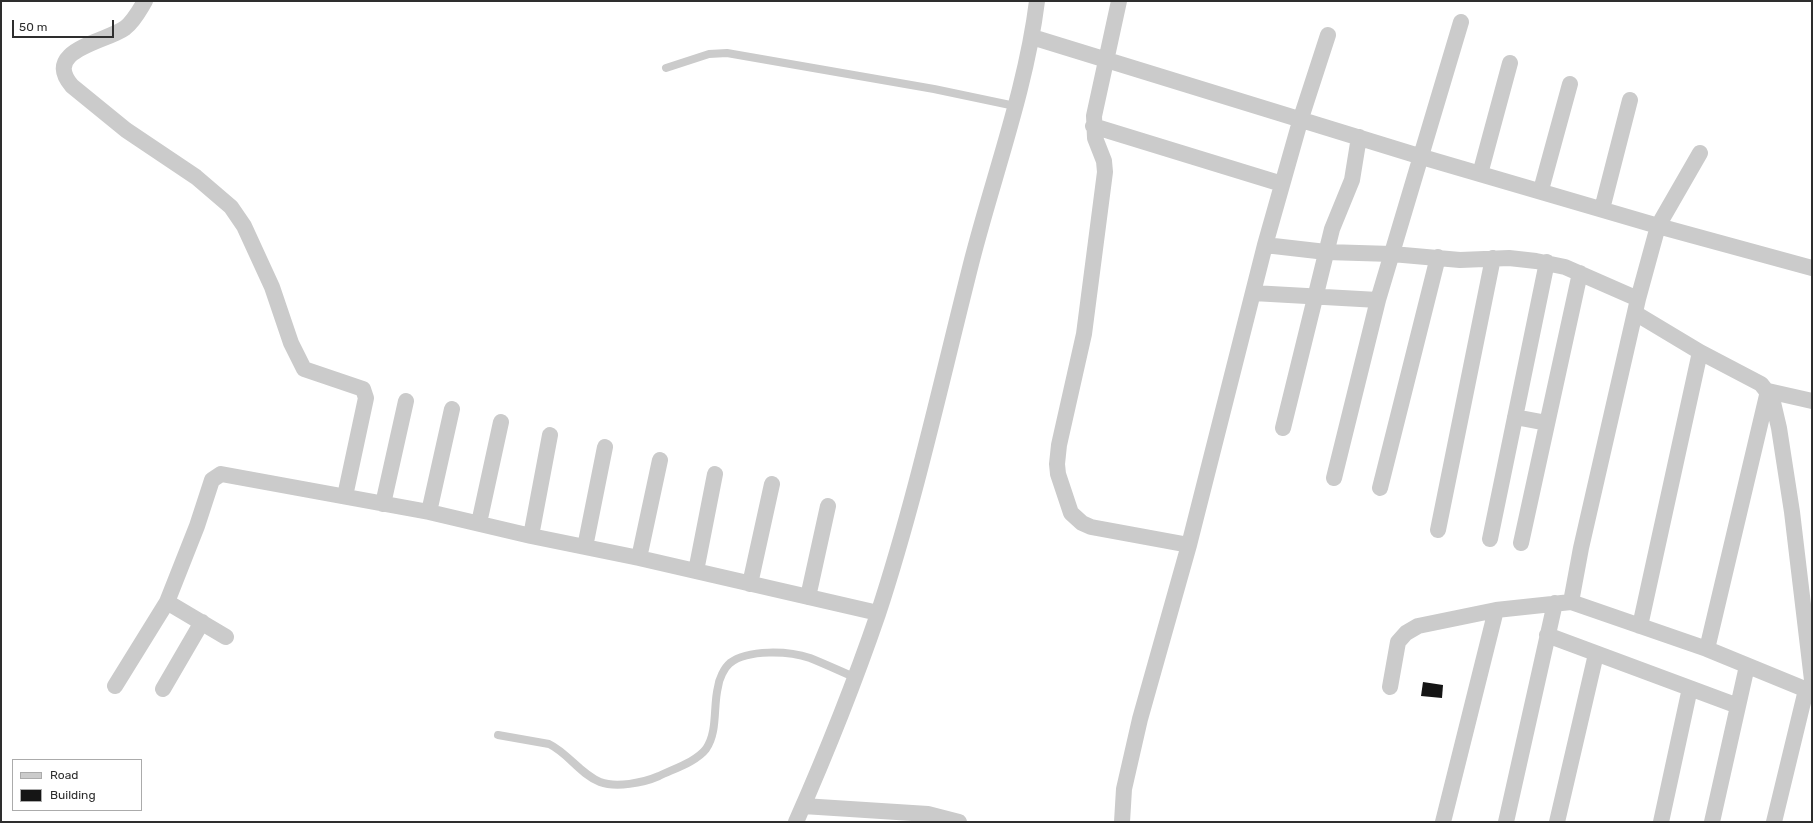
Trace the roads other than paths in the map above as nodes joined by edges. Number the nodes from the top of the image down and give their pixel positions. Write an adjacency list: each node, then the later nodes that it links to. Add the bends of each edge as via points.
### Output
1 (144, 1): 51 (street, via 136,17 126,28 77,50 68,57 64,71 66,79 126,130 196,177 231,207 244,226 272,287 291,343 304,369 363,389 366,398)
2 (1037, 1): 6 (street)
3 (1119, 1): 7 (street)
4 (1461, 22): 17 (street)
5 (1328, 35): 13 (street)
6 (1032, 37): 7 (street); 12 (street)
7 (1106, 59): 13 (street); 14 (street)
8 (1510, 63): 18 (street)
9 (666, 68): 12 (lane, via 709,54 727,53 934,89)
10 (1570, 84): 20 (street)
11 (1630, 100): 21 (street)
12 (1015, 106): 70 (street, via 979,232 917,479)
13 (1301, 118): 15 (street); 19 (street)
14 (1093, 126): 19 (street); 60 (street, via 1104,161 1104,172 1084,334 1059,445 1058,474 1071,513 1082,523 1091,527)
15 (1359, 137): 17 (street); 24 (street, via 1352,180)
16 (1700, 153): 22 (street)
17 (1422, 157): 18 (street); 25 (street)
18 (1480, 174): 20 (street)
19 (1282, 184): 23 (street)
20 (1542, 190): 21 (street)
21 (1602, 209): 22 (street)
22 (1658, 226): 29 (street); 34 (street)
23 (1265, 245): 24 (street); 31 (street)
24 (1326, 252): 25 (street); 32 (street)
25 (1392, 254): 26 (street); 33 (street)
26 (1438, 257): 27 (street, via 1460,260); 50 (street)
27 (1493, 258): 28 (street); 56 (street)
28 (1547, 262): 30 (street); 40 (street)
29 (1812, 268)
30 (1580, 273): 34 (street); 42 (street)
31 (1253, 293): 32 (street); 60 (street)
32 (1315, 296): 33 (street); 43 (street)
33 (1378, 300): 48 (street)
34 (1637, 306): 35 (street); 67 (street)
35 (1700, 352): 36 (street, via 1761,384); 72 (street)
36 (1768, 392): 38 (street); 75 (street); 81 (street, via 1775,406 1792,512)
37 (406, 401): 52 (street)
38 (1812, 401)
39 (452, 409): 54 (street)
40 (1515, 417): 42 (street); 58 (street)
41 (501, 422): 55 (street)
42 (1547, 423): 59 (street)
43 (1282, 428)
44 (550, 435): 57 (street)
45 (605, 447): 61 (street)
46 (660, 460): 62 (street)
47 (716, 474): 63 (street)
48 (1334, 478)
49 (772, 484): 64 (street)
50 (1380, 488)
51 (345, 496): 52 (street); 66 (street, via 228,474 217,475 212,480)
52 (383, 504): 54 (street)
53 (828, 506): 65 (street)
54 (429, 512): 55 (street)
55 (479, 523): 57 (street)
56 (1438, 530)
57 (531, 536): 61 (street)
58 (1490, 539)
59 (1521, 543)
60 (1189, 545): 89 (street, via 1140,719 1124,789)
61 (585, 547): 62 (street)
62 (639, 558): 63 (street)
63 (696, 571): 64 (street)
64 (750, 584): 65 (street)
65 (808, 598): 70 (street)
66 (167, 602): 71 (street); 79 (street)
67 (1571, 602): 68 (street); 72 (street)
68 (1555, 603): 69 (street); 73 (street)
69 (1496, 610): 80 (street, via 1418,626 1410,630 1398,642); 90 (street)
70 (878, 613): 78 (street)
71 (202, 622): 74 (street); 83 (street)
72 (1640, 626): 75 (street)
73 (1547, 635): 76 (street); 91 (street)
74 (226, 637)
75 (1707, 649): 77 (street)
76 (1596, 654): 82 (street); 92 (street)
77 (1747, 666): 81 (street); 84 (street)
78 (854, 677): 85 (lane, via 808,658 759,653 740,658 729,664 722,676 710,742 705,750 697,757 654,778 629,784 607,784 590,777 557,747 549,744); 86 (street)
79 (115, 686)
80 (1390, 687)
81 (1810, 687): 95 (street)
82 (1690, 688): 84 (street); 93 (street)
83 (163, 689)
84 (1738, 706): 94 (street)
85 (498, 735)
86 (803, 806): 87 (street); 88 (street, via 928,814)
87 (796, 822)
88 (959, 822)
89 (1122, 822)
90 (1443, 822)
91 (1506, 822)
92 (1557, 822)
93 (1661, 822)
94 (1712, 822)
95 (1774, 822)

